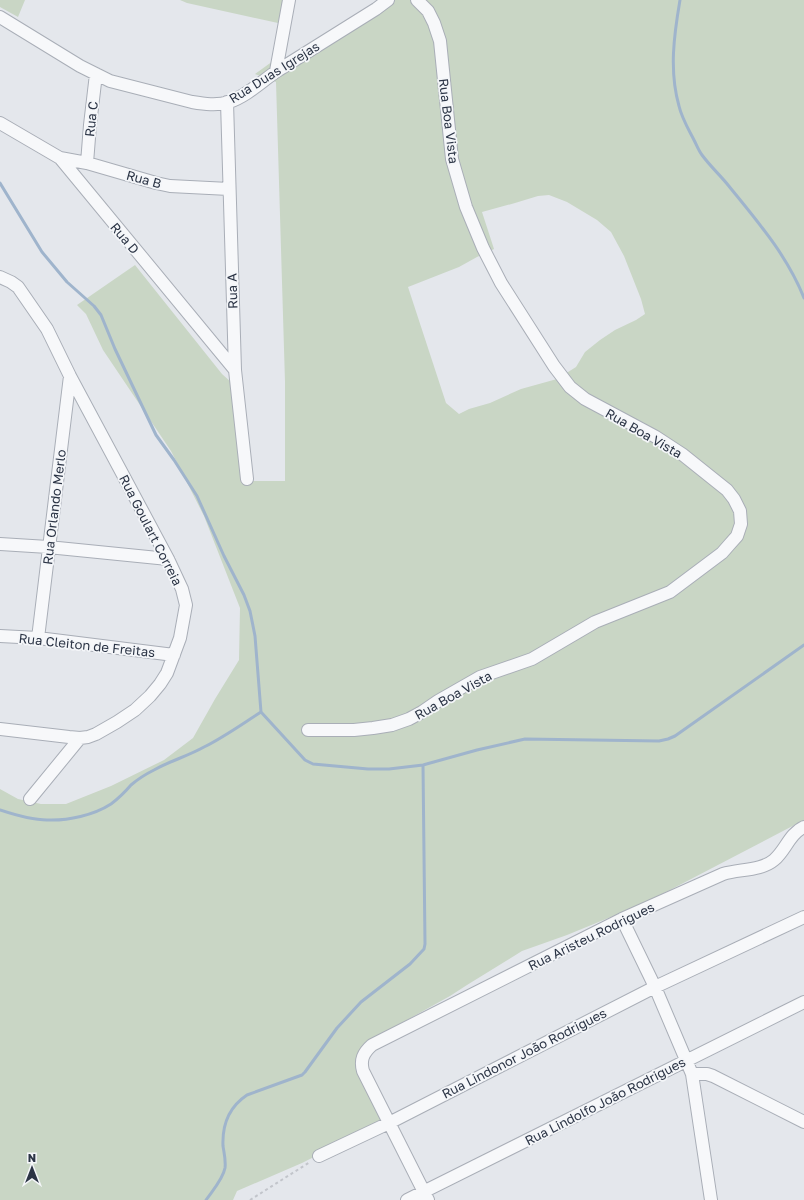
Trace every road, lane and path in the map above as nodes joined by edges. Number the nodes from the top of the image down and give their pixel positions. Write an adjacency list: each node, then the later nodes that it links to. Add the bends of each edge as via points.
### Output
1 (289, 0): 5 (street)
2 (388, 0): 5 (street, Rua Duas Igrejas)
3 (417, 0): 23 (street, Rua Boa Vista, via 428,11 440,41 452,159 466,207 501,283 570,387 585,399 682,454 727,490 740,511 741,524 737,536 730,545 670,592 595,622 532,659 480,677 409,719 373,728)
4 (0, 17): 6 (street, Rua Duas Igrejas)
5 (276, 72): 7 (street, Rua Duas Igrejas, via 236,99)
6 (96, 74): 7 (street, Rua Duas Igrejas, via 122,84 192,102); 10 (street, Rua C)
7 (227, 102): 11 (street, Rua A)
8 (0, 123): 9 (street, Rua D)
9 (60, 158): 10 (street, Rua B); 13 (street, Rua D)
10 (87, 163): 11 (street, Rua B, via 163,184)
11 (229, 189): 13 (street, Rua A)
12 (0, 276): 14 (street, Rua Goulart Correia, via 15,284 21,291 47,329)
13 (235, 370): 15 (street, Rua A)
14 (70, 376): 17 (street, Rua Orlando Merlo); 18 (street, Rua Goulart Correia)
15 (247, 479)
16 (0, 544): 17 (street)
17 (48, 547): 18 (street); 20 (street, Rua Orlando Merlo)
18 (168, 559): 21 (street, Rua Goulart Correia, via 182,589 186,605)
19 (0, 636): 20 (street, Rua Cleiton de Freitas)
20 (38, 638): 21 (street, Rua Cleiton de Freitas)
21 (174, 655): 24 (street, Rua Goulart Correia, via 160,684 135,710 96,734)
22 (0, 729): 24 (street, Rua Goulart Correia)
23 (308, 730)
24 (80, 738): 25 (street)
25 (30, 799)
26 (804, 827): 28 (street, Rua Aristeu Rodrigues, via 795,833 776,859 768,864 723,874)
27 (804, 917): 29 (street, Rua Lindonor João Rodrigues)
28 (622, 919): 29 (street); 34 (street, Rua Aristeu Rodrigues, via 372,1045 365,1051 361,1064 363,1071)
29 (655, 986): 31 (street); 34 (street, Rua Lindonor João Rodrigues)
30 (804, 1002): 31 (street, Rua Lindolfo João Rodrigues)
31 (687, 1060): 32 (street); 36 (street, Rua Lindolfo João Rodrigues)
32 (692, 1074): 33 (street, via 713,1076); 39 (street)
33 (804, 1122)
34 (389, 1123): 35 (street, Rua Lindonor João Rodrigues); 36 (street)
35 (319, 1156): 37 (path)
36 (426, 1196): 38 (street, Rua Lindolfo João Rodrigues)
37 (250, 1200)
38 (407, 1200)
39 (711, 1200)

